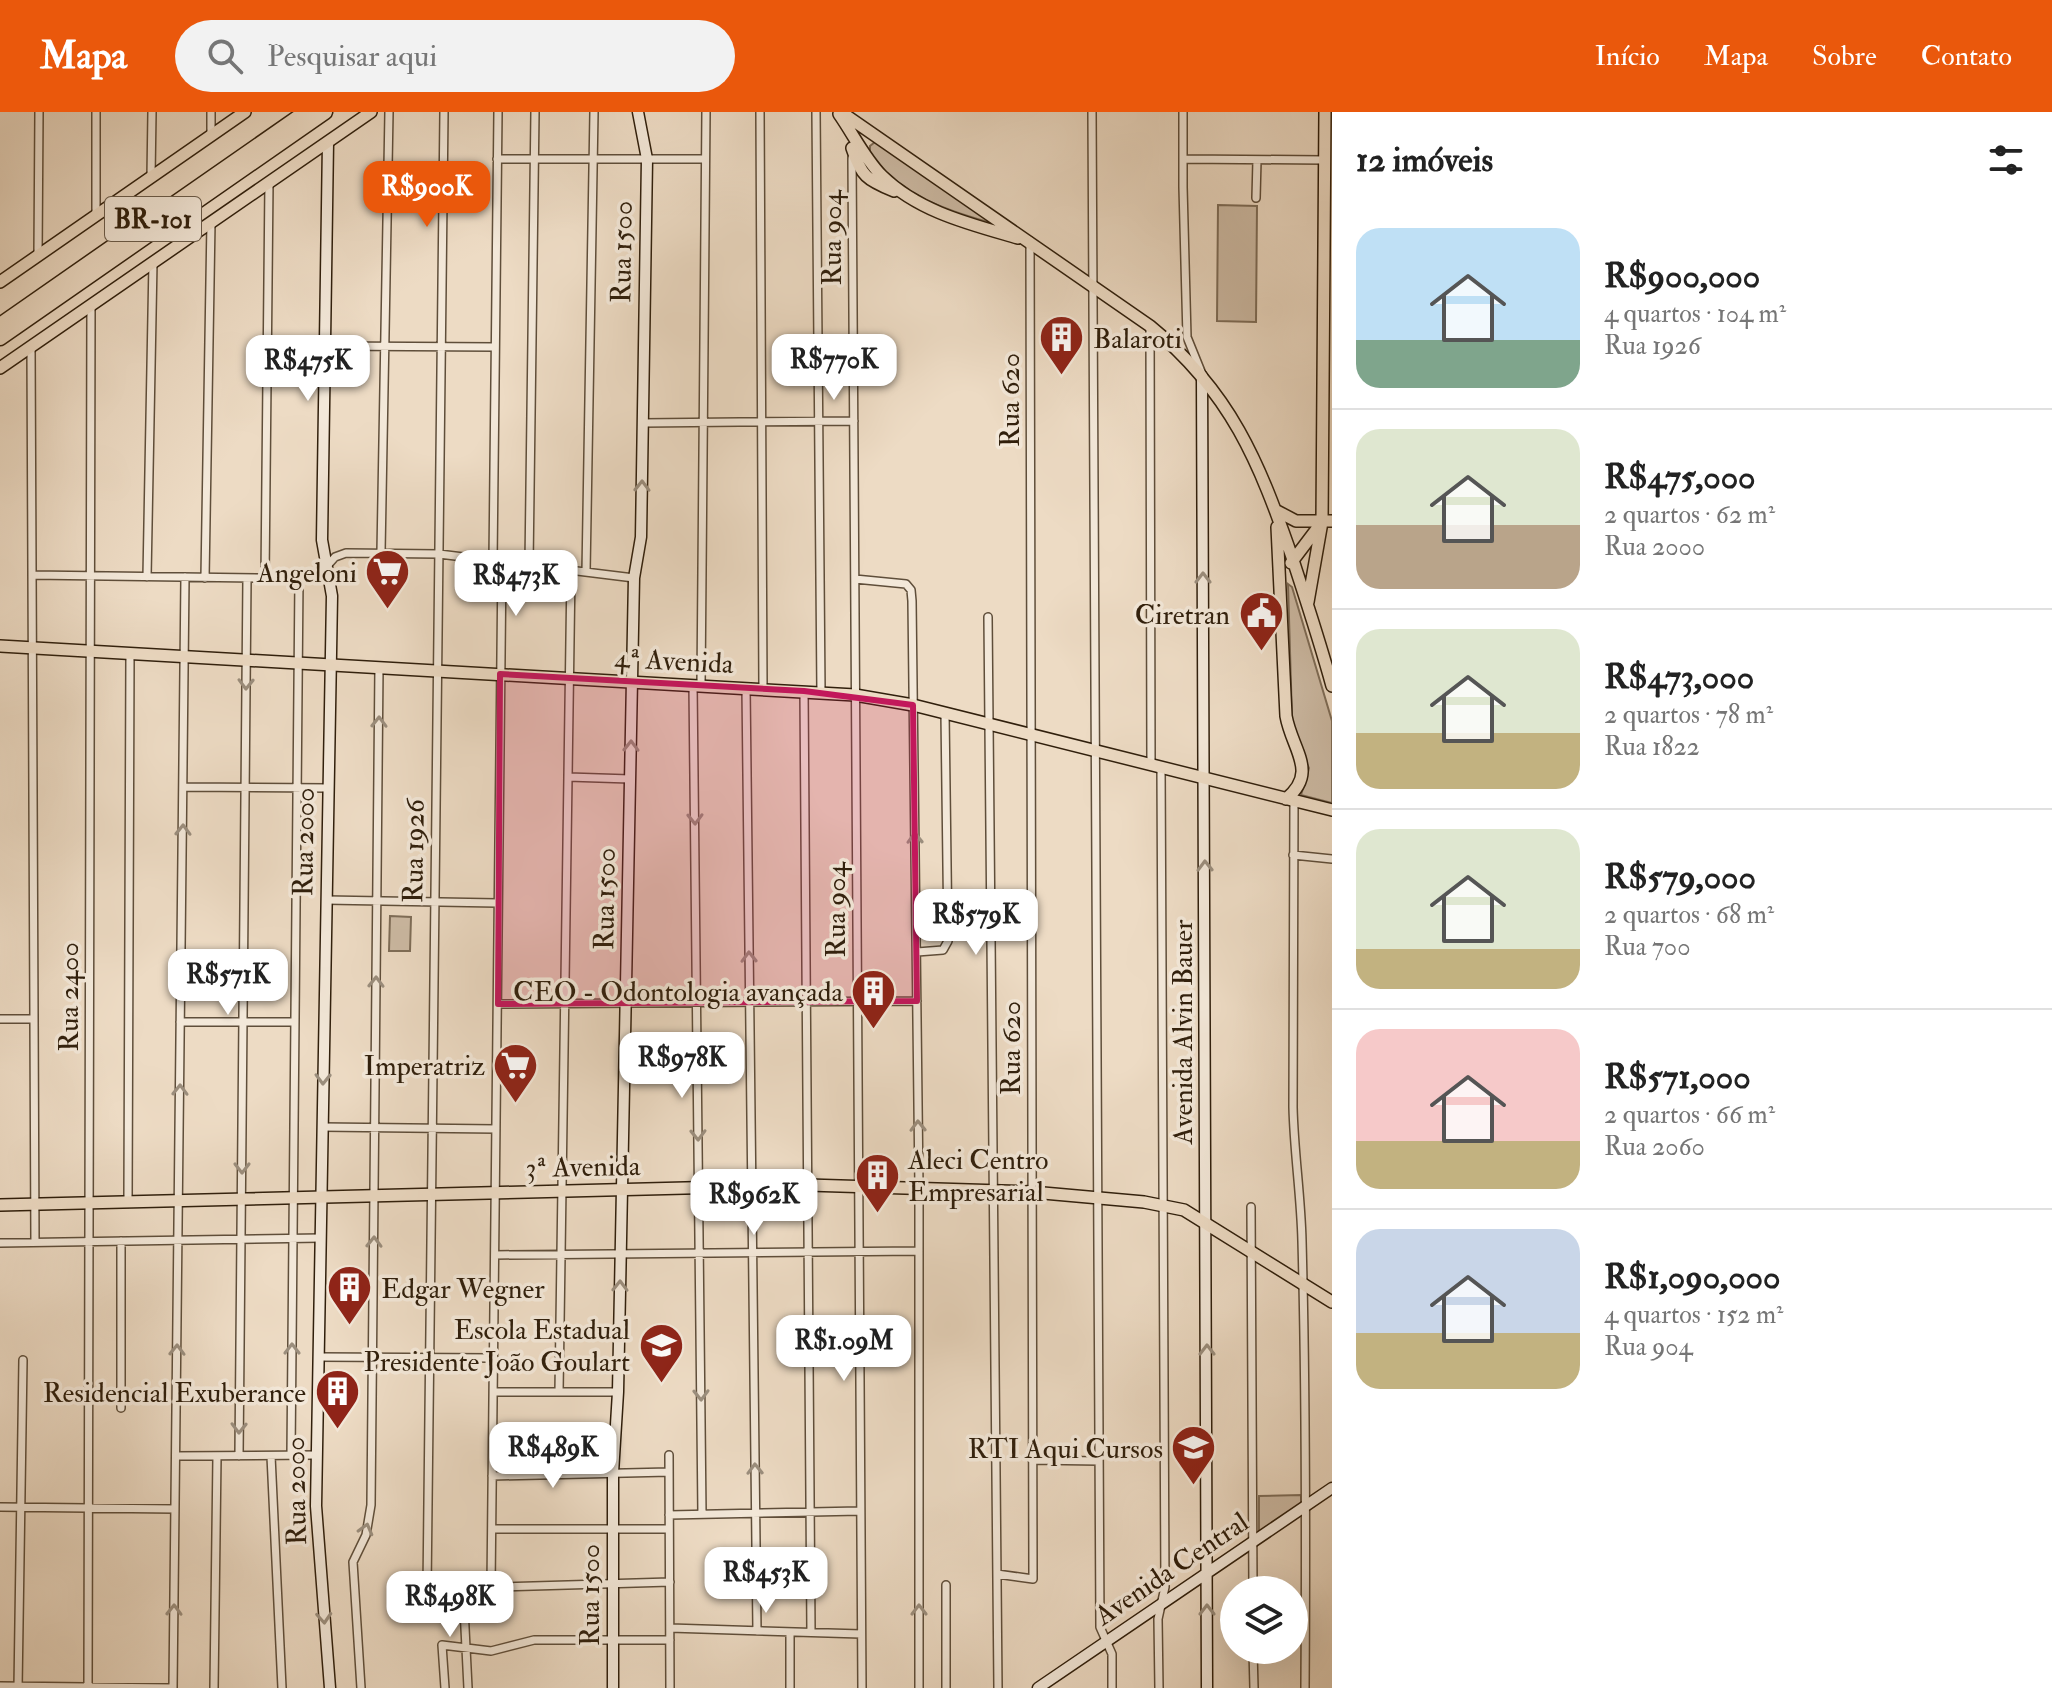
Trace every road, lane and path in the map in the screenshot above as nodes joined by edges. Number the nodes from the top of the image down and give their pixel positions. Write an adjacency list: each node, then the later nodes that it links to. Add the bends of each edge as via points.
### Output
1 (39, 112): 41 (street)
2 (96, 112): 38 (street)
3 (152, 112): 34 (street)
4 (211, 112): 23 (street)
5 (245, 112): 23 (main road)
6 (327, 112): 21 (highway)
7 (371, 112): 24 (main road)
8 (389, 112): 51 (street)
9 (444, 112): 52 (street, Rua 1926)
10 (498, 112): 26 (street)
11 (535, 112): 27 (street)
12 (594, 112): 28 (street)
13 (638, 112): 29 (main road, Rua 1500)
14 (706, 112): 30 (street)
15 (760, 112): 59 (street)
16 (816, 112): 56 (street)
17 (839, 112): 22 (main road); 40 (main road)
18 (1092, 112): 44 (street)
19 (1183, 112): 31 (street)
20 (1325, 112): 33 (main road)
21 (305, 116): 46 (highway, BR-101); 48 (highway, BR-101)
22 (852, 133): 25 (street, Rua 904); 37 (main road, via 881,175)
23 (211, 135): 34 (main road)
24 (328, 142): 35 (main road); 49 (main road, Rua 2000)
25 (852, 148): 37 (main road, via 859,169 875,184); 57 (street, Rua 904)
26 (497, 159): 27 (street); 53 (street)
27 (535, 159): 28 (street); 67 (street)
28 (593, 159): 29 (street); 70 (street)
29 (647, 159): 30 (street); 60 (main road, Rua 1500)
30 (705, 159): 58 (street)
31 (1183, 159): 32 (street); 55 (street, via 1187,337)
32 (1257, 160): 33 (street); 36 (street)
33 (1324, 160): 62 (main road)
34 (151, 177): 38 (main road)
35 (269, 182): 39 (main road); 78 (street)
36 (1256, 198)
37 (913, 199): 40 (main road, via 958,220)
38 (96, 215): 41 (main road)
39 (211, 222): 42 (main road); 76 (street)
40 (1030, 241): 44 (main road); 108 (street, Rua 620)
41 (38, 255): 43 (main road)
42 (153, 262): 45 (main road); 73 (street)
43 (0, 282)
44 (1092, 285): 47 (main road); 109 (street)
45 (91, 305): 50 (main road); 72 (street, Rua 2400)
46 (0, 325)
47 (1150, 326): 55 (main road); 110 (street)
48 (0, 338)
49 (326, 346): 51 (street); 68 (main road, Rua 2000, via 322,540)
50 (31, 347): 54 (main road); 71 (street)
51 (385, 347): 52 (street); 63 (street)
52 (441, 347): 53 (street); 64 (street, Rua 1926)
53 (495, 347): 66 (street)
54 (0, 368)
55 (1202, 376): 61 (main road, via 1248,445); 112 (main road, Avenida Alvin Bauer, one-way to 55)
56 (819, 421): 57 (street); 59 (street); 103 (street)
57 (854, 421): 82 (street, Rua 904)
58 (703, 422): 59 (street); 60 (street); 98 (street)
59 (762, 422): 101 (street)
60 (643, 423): 79 (main road, Rua 1500, one-way to 60, via 641,537)
61 (1276, 511): 62 (main road, via 1296,521); 65 (main road); 75 (main road)
62 (1327, 522): 65 (main road); 83 (main road)
63 (381, 552): 64 (street); 68 (street, via 346,553)
64 (439, 554): 66 (street); 94 (street, Rua 1926)
65 (1293, 560): 75 (main road); 83 (main road)
66 (497, 561): 67 (street); 95 (street)
67 (529, 565): 69 (street)
68 (327, 566): 81 (main road, Rua 2000)
69 (571, 571): 70 (street); 96 (street)
70 (586, 572): 79 (street)
71 (32, 575): 72 (street); 86 (street)
72 (91, 576): 73 (street); 87 (street, Rua 2400)
73 (147, 577): 74 (street)
74 (185, 577): 76 (street); 89 (street)
75 (1280, 577): 118 (main road, via 1286,716 1304,770)
76 (205, 578): 77 (street)
77 (247, 578): 78 (street); 90 (street)
78 (265, 578): 80 (street)
79 (634, 578): 97 (main road, Rua 1500)
80 (299, 579): 81 (street); 91 (street)
81 (330, 579): 92 (main road, Rua 2000)
82 (855, 579): 104 (street, Rua 904); 105 (street, via 899,581 911,590)
83 (1308, 604): 99 (main road)
84 (988, 617): 107 (street)
85 (0, 646): 86 (main road, 4ª Avenida)
86 (32, 648): 87 (main road, 4ª Avenida); 136 (street)
87 (90, 651): 88 (main road, 4ª Avenida); 162 (street, Rua 2400)
88 (130, 654): 89 (main road, 4ª Avenida); 161 (street)
89 (185, 657): 90 (main road, 4ª Avenida); 114 (street)
90 (246, 660): 91 (main road, 4ª Avenida); 115 (street, one-way to 115)
91 (298, 663): 92 (main road, 4ª Avenida); 116 (street)
92 (330, 665): 93 (main road, 4ª Avenida); 117 (main road, Rua 2000)
93 (379, 667): 94 (main road, 4ª Avenida); 123 (street, one-way to 93)
94 (437, 671): 95 (main road, 4ª Avenida); 124 (street, Rua 1926)
95 (500, 674): 96 (main road, 4ª Avenida); 125 (street)
96 (570, 678): 97 (main road, 4ª Avenida); 111 (street)
97 (632, 681): 98 (main road, 4ª Avenida); 113 (main road, Rua 1500, one-way to 97)
98 (697, 685): 100 (main road, 4ª Avenida); 130 (street, one-way to 130)
99 (1332, 686)
100 (746, 688): 101 (main road, 4ª Avenida); 131 (street, one-way to 100)
101 (763, 689): 102 (main road, 4ª Avenida)
102 (804, 691): 103 (main road, 4ª Avenida); 127 (street)
103 (821, 692): 104 (main road, 4ª Avenida)
104 (855, 695): 105 (main road, 4ª Avenida); 128 (street, Rua 904)
105 (913, 705): 106 (main road, 4ª Avenida); 126 (street, one-way to 105)
106 (945, 713): 107 (main road, 4ª Avenida); 126 (street, via 948,941 943,950)
107 (989, 724): 108 (main road, 4ª Avenida); 150 (street)
108 (1031, 735): 109 (main road, 4ª Avenida); 152 (street, Rua 620)
109 (1095, 751): 110 (main road, 4ª Avenida); 158 (street)
110 (1156, 766): 112 (main road, 4ª Avenida); 164 (street)
111 (568, 777): 113 (street); 132 (street)
112 (1204, 778): 118 (main road, 4ª Avenida); 167 (main road, Avenida Alvin Bauer, one-way to 112)
113 (630, 779): 133 (main road, Rua 1500)
114 (183, 787): 115 (street); 137 (street, one-way to 114)
115 (245, 787): 116 (street); 139 (street)
116 (297, 788): 117 (street); 138 (street)
117 (328, 788): 122 (main road, Rua 2000)
118 (1290, 800): 119 (main road, 4ª Avenida); 120 (street)
119 (1332, 810)
120 (1293, 855): 121 (street); 185 (street, via 1294,1153)
121 (1332, 859)
122 (326, 900): 123 (street); 140 (main road, Rua 2000, one-way to 140)
123 (377, 901): 124 (street); 141 (street, one-way to 123)
124 (435, 902): 125 (street); 142 (street, Rua 1926)
125 (497, 903): 134 (street)
126 (917, 952): 129 (street)
127 (806, 1001): 128 (street); 131 (street); 144 (street)
128 (857, 1001): 129 (street); 145 (street, Rua 904)
129 (917, 1001): 147 (street, one-way to 129)
130 (697, 1002): 131 (street); 133 (street); 148 (street, one-way to 148)
131 (750, 1002): 146 (street)
132 (565, 1003): 133 (street); 134 (street); 151 (street)
133 (626, 1003): 149 (main road, Rua 1500)
134 (498, 1004): 143 (street)
135 (0, 1019): 136 (street)
136 (34, 1019): 163 (street)
137 (180, 1022): 139 (street); 160 (street, one-way to 137)
138 (295, 1022): 139 (street); 156 (street)
139 (243, 1023): 159 (street, one-way to 159)
140 (322, 1127): 141 (street); 157 (main road, Rua 2000)
141 (375, 1128): 142 (street); 155 (street)
142 (432, 1129): 143 (street); 154 (street, Rua 1926)
143 (496, 1129): 153 (street)
144 (808, 1185): 145 (main road, 3ª Avenida); 146 (main road, 3ª Avenida); 179 (street)
145 (859, 1185): 147 (main road, 3ª Avenida); 176 (street, Rua 904)
146 (752, 1186): 148 (main road, 3ª Avenida); 178 (street)
147 (919, 1187): 150 (main road, 3ª Avenida); 177 (street)
148 (699, 1188): 149 (main road, 3ª Avenida); 182 (street)
149 (622, 1190): 151 (main road, 3ª Avenida); 181 (main road, Rua 1500)
150 (993, 1190): 152 (main road, 3ª Avenida); 224 (street)
151 (562, 1191): 153 (main road, 3ª Avenida); 183 (street)
152 (1032, 1192): 158 (main road, 3ª Avenida); 203 (street, Rua 620)
153 (496, 1193): 154 (main road, 3ª Avenida); 184 (street)
154 (432, 1194): 155 (main road, 3ª Avenida); 189 (street, Rua 1926)
155 (374, 1195): 157 (main road, 3ª Avenida); 188 (street, one-way to 155)
156 (293, 1197): 157 (main road, 3ª Avenida); 159 (main road, 3ª Avenida); 168 (street)
157 (321, 1197): 169 (main road, Rua 2000)
158 (1098, 1198): 164 (main road, 3ª Avenida); 204 (street)
159 (242, 1199): 160 (main road, 3ª Avenida); 170 (street)
160 (179, 1200): 161 (main road, 3ª Avenida); 171 (street)
161 (128, 1201): 162 (main road, 3ª Avenida)
162 (89, 1202): 163 (main road, 3ª Avenida); 172 (street, Rua 2400)
163 (35, 1204): 165 (main road, 3ª Avenida); 174 (street)
164 (1162, 1204): 167 (main road, 3ª Avenida); 233 (street)
165 (0, 1205)
166 (1251, 1207): 180 (street)
167 (1206, 1223): 180 (main road, 3ª Avenida); 223 (main road, Avenida Alvin Bauer, one-way to 167)
168 (293, 1238): 169 (street); 170 (street); 196 (street, one-way to 168)
169 (321, 1238): 187 (main road, Rua 2000)
170 (241, 1239): 171 (street); 201 (street, one-way to 201)
171 (178, 1240): 173 (street); 199 (street, one-way to 171)
172 (89, 1241): 173 (street); 174 (street); 212 (street, Rua 2400)
173 (121, 1241): 195 (street)
174 (35, 1242): 175 (street)
175 (0, 1243)
176 (859, 1251): 177 (street); 179 (street); 214 (street, Rua 904)
177 (919, 1251): 258 (street, one-way to 177)
178 (753, 1252): 179 (street); 182 (street); 216 (street, one-way to 178)
179 (808, 1252): 215 (street)
180 (1252, 1252): 185 (main road, 3ª Avenida); 222 (street)
181 (621, 1253): 182 (street); 183 (street); 194 (main road, Rua 1500, one-way to 181)
182 (699, 1253): 217 (street, one-way to 217)
183 (561, 1254): 184 (street); 193 (street)
184 (495, 1255): 190 (street)
185 (1302, 1284): 186 (main road, 3ª Avenida); 209 (street)
186 (1332, 1302)
187 (319, 1357): 188 (street); 197 (main road, Rua 2000)
188 (373, 1358): 189 (street); 251 (street, one-way to 188, via 353,1562 366,1535 371,1505)
189 (430, 1358): 190 (street); 232 (street, Rua 1926)
190 (494, 1358): 192 (street)
191 (23, 1360): 211 (street)
192 (494, 1392): 193 (street); 207 (street)
193 (559, 1392): 194 (street)
194 (618, 1392): 206 (main road, Rua 1500)
195 (121, 1408)
196 (291, 1455): 197 (street); 202 (street)
197 (317, 1455): 250 (main road, Rua 2000, one-way to 250, via 317,1533)
198 (669, 1455): 205 (street)
199 (176, 1456): 200 (street); 213 (street)
200 (217, 1456): 201 (street); 248 (street)
201 (239, 1456): 202 (street)
202 (271, 1456): 249 (street)
203 (1032, 1460): 204 (street); 224 (street, Rua 620, via 1033,1579)
204 (1099, 1461): 241 (street, via 1100,1627)
205 (669, 1472): 206 (street); 218 (street)
206 (613, 1473): 207 (street); 220 (main road, Rua 1500)
207 (492, 1476): 219 (street)
208 (1332, 1488): 209 (main road, Avenida Central)
209 (1306, 1506): 222 (main road, Avenida Central); 266 (street)
210 (0, 1507): 211 (street)
211 (21, 1508): 212 (street); 245 (street)
212 (88, 1508): 213 (street); 246 (street, Rua 2400)
213 (175, 1509): 247 (street, one-way to 213)
214 (860, 1511): 215 (street); 238 (street, Rua 904)
215 (810, 1512): 216 (street); 237 (street)
216 (756, 1513): 217 (street); 235 (street)
217 (702, 1514): 218 (street)
218 (669, 1515): 221 (street)
219 (492, 1529): 220 (street); 229 (street)
220 (613, 1529): 221 (street); 227 (main road, Rua 1500)
221 (669, 1529): 226 (street)
222 (1253, 1542): 223 (main road, Avenida Central); 225 (street)
223 (1207, 1573): 233 (main road, Avenida Central); 264 (main road, Avenida Alvin Bauer, one-way to 223)
224 (997, 1574): 260 (street)
225 (1253, 1576)
226 (670, 1582): 227 (street); 234 (street)
227 (613, 1583): 229 (street); 240 (main road, Rua 1500)
228 (946, 1585): 259 (street)
229 (491, 1587): 230 (street)
230 (463, 1588): 232 (street); 242 (street)
231 (400, 1590): 232 (street)
232 (427, 1590)
233 (1161, 1604): 241 (main road, Avenida Central); 263 (street)
234 (670, 1628): 235 (street); 239 (street)
235 (757, 1631): 236 (street)
236 (790, 1632): 237 (street); 256 (street)
237 (811, 1632): 238 (street)
238 (861, 1634): 257 (street, Rua 904)
239 (670, 1640): 240 (street); 255 (street)
240 (612, 1641): 242 (street, via 534,1640 491,1651); 254 (main road, Rua 1500)
241 (1107, 1641): 261 (main road, Avenida Central); 262 (street)
242 (466, 1646): 252 (street, via 442,1645); 253 (street)
243 (1253, 1664): 265 (street)
244 (0, 1686): 245 (street)
245 (18, 1687): 246 (street)
246 (88, 1687): 247 (street)
247 (173, 1688)
248 (214, 1688)
249 (282, 1688)
250 (330, 1688)
251 (361, 1688)
252 (445, 1688)
253 (468, 1688)
254 (613, 1688)
255 (670, 1688)
256 (790, 1688)
257 (862, 1688)
258 (919, 1688)
259 (946, 1688)
260 (998, 1688)
261 (1038, 1688)
262 (1112, 1688)
263 (1159, 1688)
264 (1207, 1688)
265 (1254, 1688)
266 (1305, 1688)

